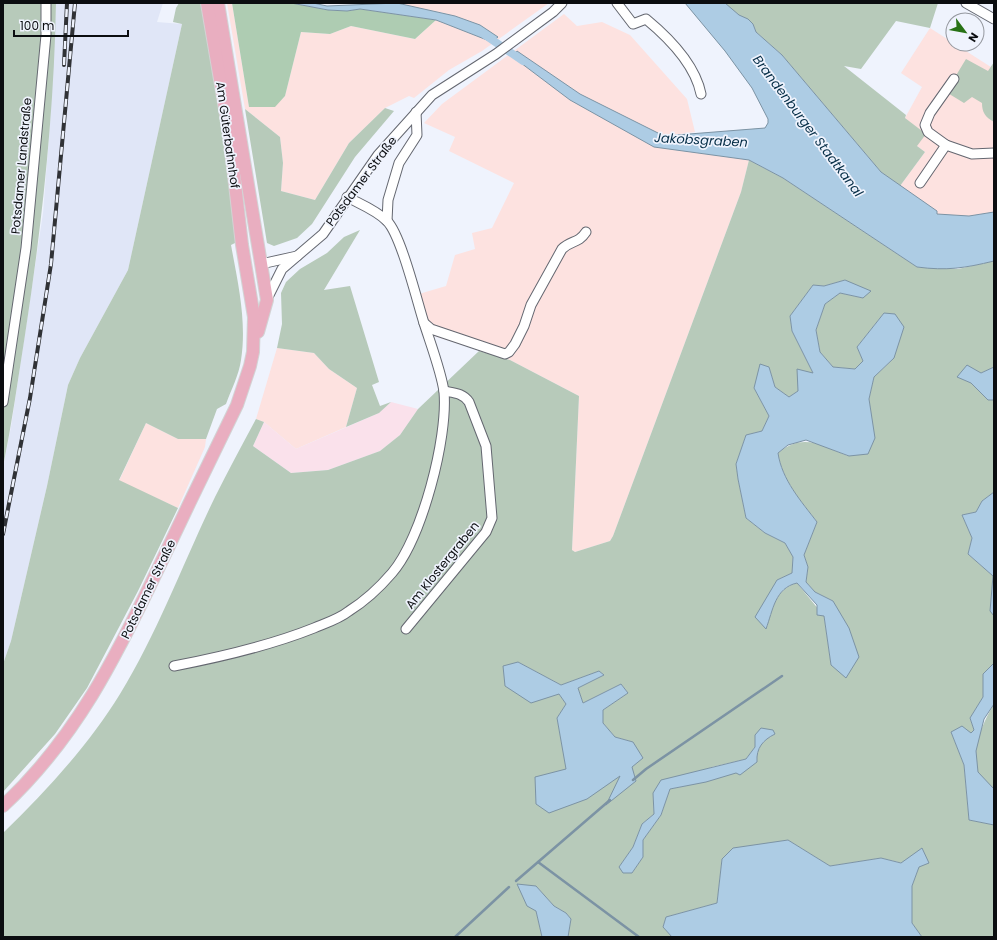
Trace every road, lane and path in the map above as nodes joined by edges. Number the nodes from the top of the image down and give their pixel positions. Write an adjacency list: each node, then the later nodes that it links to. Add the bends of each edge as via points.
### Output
1 (46, 3): 24 (street, Potsdamer Landstraße, via 46,34 26,248)
2 (208, 3): 19 (main road, Am Güterbahnhof, via 229,132)
3 (218, 3): 18 (main road, Am Güterbahnhof)
4 (562, 3): 10 (street, Potsdamer Straße, via 496,54 432,95)
5 (617, 3): 9 (street, via 633,24 646,19 659,30 688,64 699,83)
6 (966, 3): 7 (street)
7 (994, 19)
8 (954, 79): 11 (street, via 924,125 934,137)
9 (701, 94)
10 (416, 112): 14 (street, Potsdamer Straße, via 378,155); 15 (street, via 417,135 399,163 388,200)
11 (946, 145): 12 (street, via 972,154); 13 (street)
12 (994, 153)
13 (920, 183)
14 (347, 197): 15 (street); 17 (street, Potsdamer Straße, via 323,234)
15 (387, 221): 21 (street, via 398,240)
16 (586, 232): 21 (street, via 579,241 567,244 562,249 531,305 516,344 509,352 505,354 444,335 430,330)
17 (300, 255): 18 (street, Potsdamer Straße); 20 (street, via 282,269)
18 (261, 264): 19 (main road); 20 (main road, Potsdamer Straße)
19 (246, 267): 22 (main road, Potsdamer Straße, via 254,317)
20 (267, 300): 22 (main road, Potsdamer Straße)
21 (424, 323): 23 (street)
22 (253, 349): 27 (main road, Potsdamer Straße, via 246,380 236,405 119,650 95,693 67,733 34,775)
23 (444, 391): 25 (street, Am Klostergraben, via 466,397 486,446 492,518 486,532); 26 (street, via 440,441 432,485 416,532 406,554 393,573 373,593 336,619 290,638)
24 (3, 402)
25 (406, 629)
26 (174, 666)
27 (3, 806)

